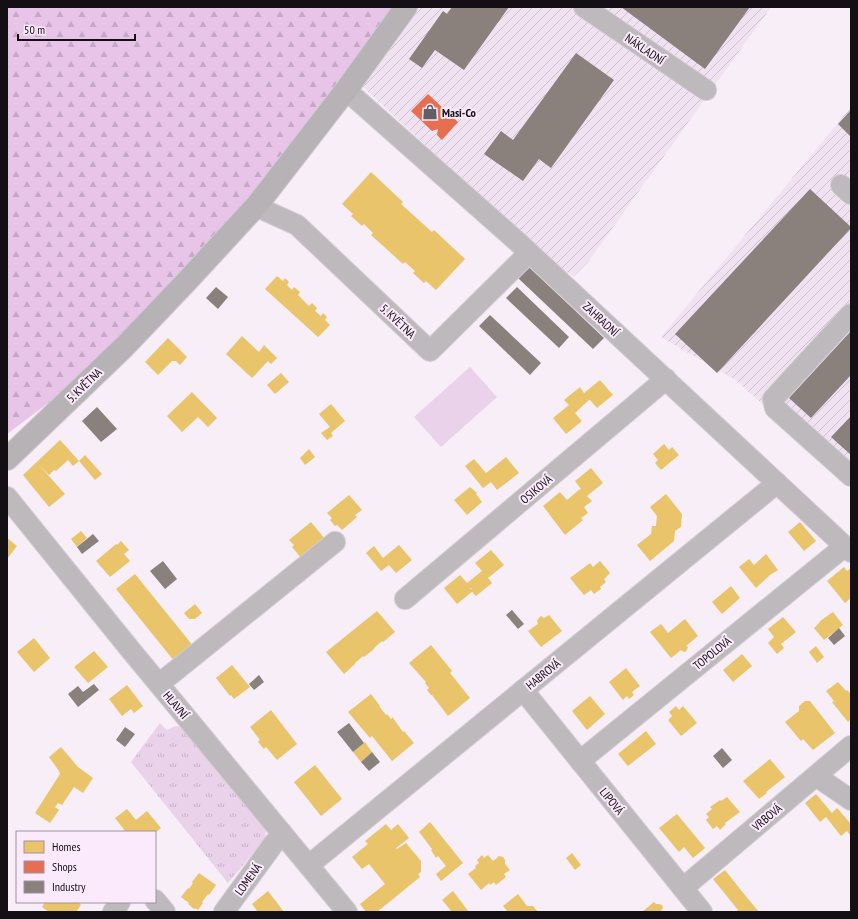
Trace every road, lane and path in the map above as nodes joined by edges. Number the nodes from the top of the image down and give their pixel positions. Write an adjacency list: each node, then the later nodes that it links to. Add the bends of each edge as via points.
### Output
1 (406, 7): 3 (main road, 5. KVĚTNA)
2 (584, 7): 4 (street, NÁKLADNÍ)
3 (346, 90): 5 (main road, 5. KVĚTNA); 6 (street, ZAHRADNÍ)
4 (706, 90)
5 (257, 204): 6 (street, 5. KVĚTNA, via 296,225 430,351); 9 (main road, 5. KVĚTNA, via 124,347)
6 (529, 253): 8 (street, ZAHRADNÍ)
7 (851, 314): 10 (street, via 773,399 776,408)
8 (666, 379): 11 (street, ZAHRADNÍ); 15 (street, OSIKOVÁ)
9 (7, 459)
10 (851, 476)
11 (777, 483): 14 (street, ZAHRADNÍ); 17 (street, HABROVÁ)
12 (7, 497): 16 (street, HLAVNÍ)
13 (335, 542): 16 (street)
14 (848, 549): 19 (street, TOPOLOVÁ)
15 (405, 599)
16 (159, 684): 22 (street, HLAVNÍ)
17 (522, 690): 19 (street, LIPOVÁ); 23 (street, HABROVÁ)
18 (851, 746): 20 (street, VRBOVÁ)
19 (580, 761): 24 (street, LIPOVÁ)
20 (816, 776): 21 (street); 24 (street, VRBOVÁ)
21 (851, 800)
22 (277, 840): 23 (street, HLAVNÍ); 29 (street, LOMENÁ)
23 (309, 864): 30 (street, HLAVNÍ)
24 (683, 888): 31 (street, LIPOVÁ)
25 (156, 901): 28 (street)
26 (119, 903): 27 (street)
27 (113, 912)
28 (165, 912)
29 (224, 912)
30 (346, 912)
31 (702, 912)

